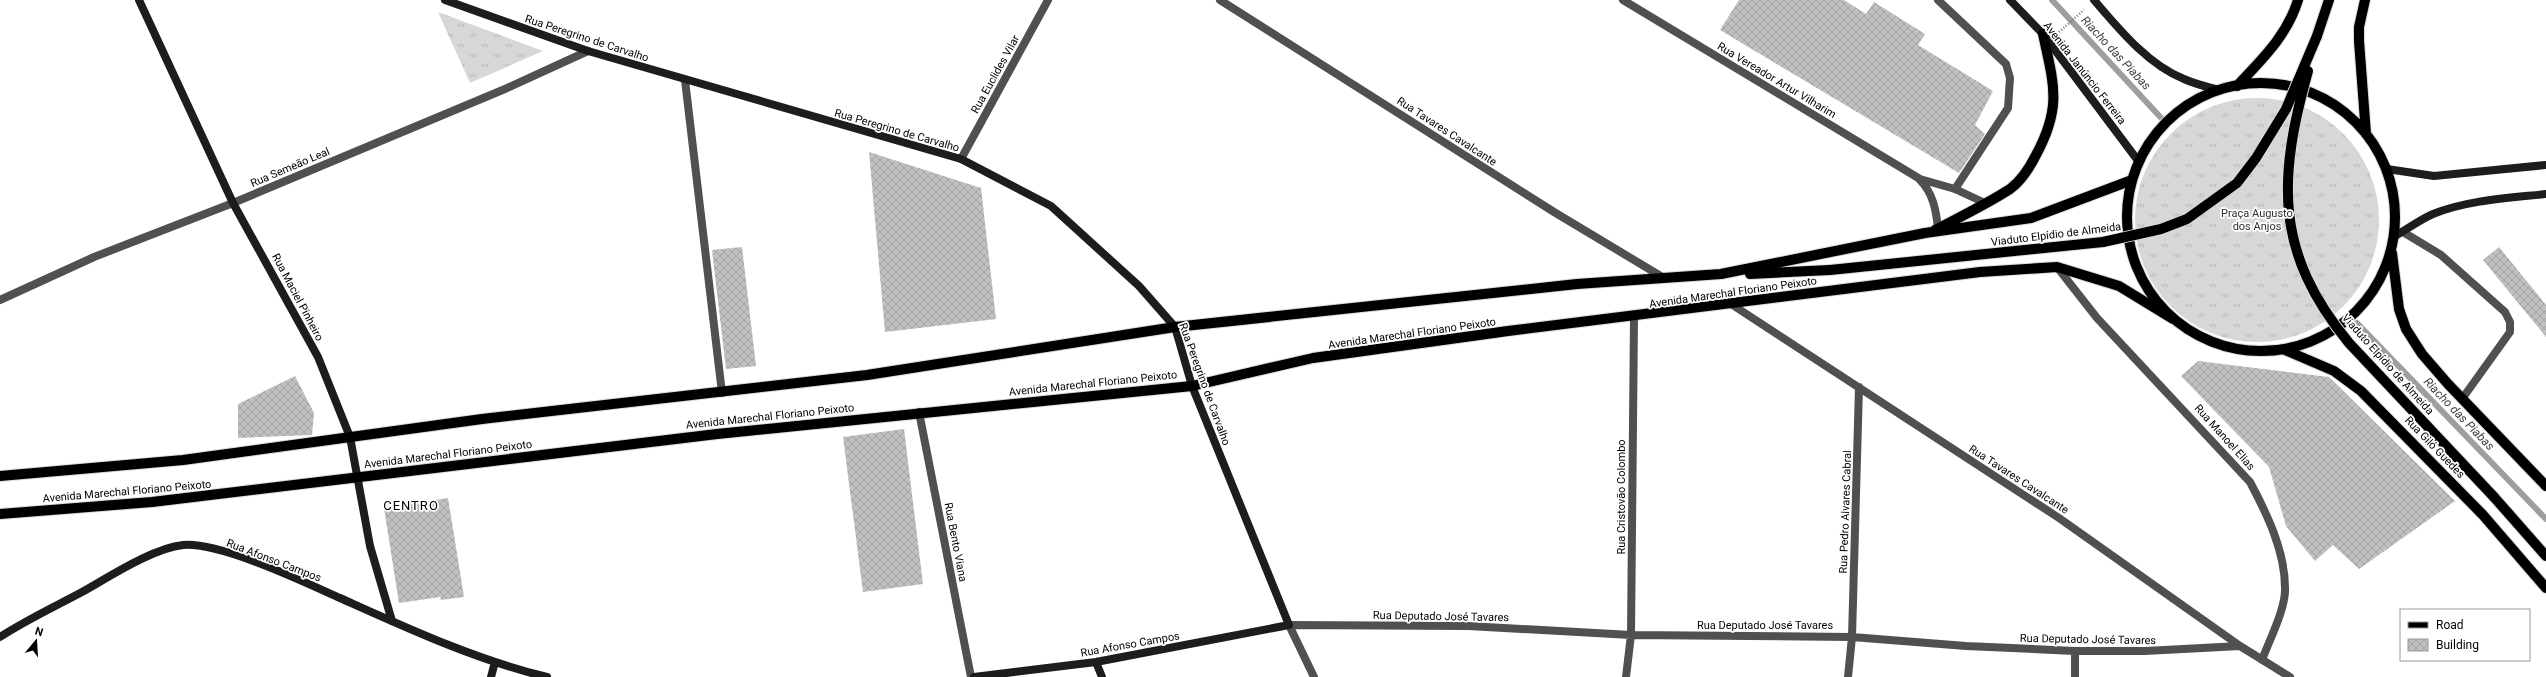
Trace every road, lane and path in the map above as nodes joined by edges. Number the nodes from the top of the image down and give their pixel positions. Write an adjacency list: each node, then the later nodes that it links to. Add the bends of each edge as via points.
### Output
1 (139, 0): 29 (main road, Rua Maciel Pinheiro)
2 (445, 0): 16 (main road, Rua Peregrino de Carvalho)
3 (1048, 0): 21 (street, Rua Euclides Vilar)
4 (1220, 0): 36 (street, Rua Tavares Cavalcante, via 1487,170)
5 (1623, 0): 25 (street, Rua Vereador Artur Vilharim)
6 (1938, 0): 27 (street, via 2006,64 2010,78 2008,108)
7 (2010, 0): 14 (main road, Avenida Janúncio Ferreira)
8 (2094, 0): 19 (main road, via 2152,59 2182,79)
9 (2298, 0): 18 (main road, via 2294,15 2278,42)
10 (2329, 0): 15 (main road, Viaduto Elpídio de Almeida)
11 (2365, 0): 20 (main road, via 2359,27 2359,41)
12 (2080, 14): 13 (path)
13 (2061, 30)
14 (2043, 34): 22 (main road, Avenida Janúncio Ferreira); 30 (main road, via 2052,74 2054,109 2045,138 2030,167 2011,188)
15 (2317, 36): 35 (main road, Viaduto Elpídio de Almeida, bridge, via 2286,109 2256,158 2237,183 2187,219 2162,229 2103,242 1830,270); 53 (main road, Viaduto Elpídio de Almeida, bridge, via 2296,115 2287,176 2296,253 2306,278 2330,319 2349,343)
16 (588, 50): 17 (main road, Rua Peregrino de Carvalho); 29 (street, Rua Semeão Leal, via 505,89)
17 (685, 80): 21 (main road, Rua Peregrino de Carvalho); 45 (street)
18 (2237, 86): 19 (main road); 20 (main road, via 2295,86 2342,111)
19 (2219, 90): 22 (main road, via 2182,109 2165,124 2150,142)
20 (2366, 134): 24 (main road)
21 (961, 159): 41 (main road, Rua Peregrino de Carvalho, via 1051,206 1139,286)
22 (2139, 162): 26 (main road)
23 (2546, 165): 24 (main road, via 2434,176)
24 (2387, 169): 32 (main road)
25 (1920, 179): 27 (street, Rua Vereador Artur Vilharim); 31 (street, Rua Vereador Artur Vilharim, via 1928,188 1933,201)
26 (2132, 180): 31 (main road, Avenida Marechal Floriano Peixoto, via 2031,218); 40 (main road, via 2127,208 2128,238 2137,268 2152,296)
27 (1955, 189): 30 (street, Rua Vereador Artur Vilharim)
28 (2546, 194): 32 (main road, via 2497,199 2450,209 2422,219)
29 (233, 203): 37 (street, Rua Semeão Leal, via 94,257); 48 (main road, Rua Maciel Pinheiro, via 318,357)
30 (1985, 203): 31 (main road)
31 (1934, 231): 35 (main road, Avenida Marechal Floriano Peixoto)
32 (2399, 234): 33 (main road); 46 (street, via 2441,255 2505,312 2510,322 2510,332)
33 (2392, 253): 42 (main road, via 2380,282 2354,315 2338,328 2313,342); 46 (main road, via 2399,309 2406,329 2422,354)
34 (2057, 267): 38 (main road, Avenida Marechal Floriano Peixoto, via 1980,272); 40 (main road, Avenida Marechal Floriano Peixoto, via 2119,286); 62 (street, Rua Manoel Elias, via 2097,318 2250,482 2267,514 2281,558 2286,589)
35 (1721, 274): 36 (main road, Avenida Marechal Floriano Peixoto)
36 (1664, 278): 41 (main road, Avenida Marechal Floriano Peixoto, via 1577,284)
37 (0, 300)
38 (1731, 304): 39 (main road, Avenida Marechal Floriano Peixoto); 44 (street, Rua Tavares Cavalcante)
39 (1634, 317): 43 (main road, Avenida Marechal Floriano Peixoto, via 1508,331 1313,358); 57 (street, Rua Cristovão Colombo)
40 (2173, 319): 42 (main road, Avenida Marechal Floriano Peixoto, via 2207,340 2245,351)
41 (1175, 327): 43 (main road, Rua Peregrino de Carvalho); 45 (main road, Avenida Marechal Floriano Peixoto, via 1008,355)
42 (2285, 350): 54 (main road, Rua Giló Guedes, via 2334,371 2361,391 2483,514)
43 (1192, 386): 47 (main road, Avenida Marechal Floriano Peixoto); 56 (main road, Rua Peregrino de Carvalho)
44 (1859, 387): 59 (street, Rua Pedro Alvares Cabral); 60 (street, Rua Tavares Cavalcante, via 2059,518)
45 (722, 393): 48 (main road, Avenida Marechal Floriano Peixoto, via 482,419)
46 (2462, 399): 51 (main road)
47 (918, 412): 50 (main road, Avenida Marechal Floriano Peixoto); 67 (street, Rua Bento Viana)
48 (350, 437): 49 (main road, Avenida Marechal Floriano Peixoto, via 183,460); 50 (main road, Rua Maciel Pinheiro)
49 (0, 476)
50 (359, 477): 52 (main road, Avenida Marechal Floriano Peixoto, via 152,502); 55 (main road, Rua Maciel Pinheiro, via 370,546)
51 (2546, 486)
52 (0, 514)
53 (2546, 556)
54 (2546, 588)
55 (392, 621): 58 (main road, Rua Afonso Campos, via 292,577 235,556 210,548 183,545 157,553 120,570); 63 (main road, Rua Afonso Campos)
56 (1289, 625): 57 (street, Rua Deputado José Tavares, via 1468,626); 64 (main road, Rua Afonso Campos); 69 (street)
57 (1631, 635): 59 (street, Rua Deputado José Tavares); 70 (street, Rua Cristovão Colombo)
58 (0, 637)
59 (1852, 637): 61 (street, Rua Deputado José Tavares); 71 (street, Rua Pedro Alvares Cabral)
60 (2240, 646): 61 (street, Rua Deputado José Tavares, via 2145,652); 62 (street, Rua Tavares Cavalcante)
61 (2075, 651): 72 (street)
62 (2262, 660): 73 (street, Rua Tavares Cavalcante)
63 (495, 662): 65 (main road); 66 (main road, Rua Afonso Campos)
64 (1096, 662): 67 (main road, Rua Afonso Campos); 68 (main road)
65 (491, 677)
66 (547, 677)
67 (972, 677)
68 (1102, 677)
69 (1314, 677)
70 (1626, 677)
71 (1848, 677)
72 (2075, 677)
73 (2290, 677)

